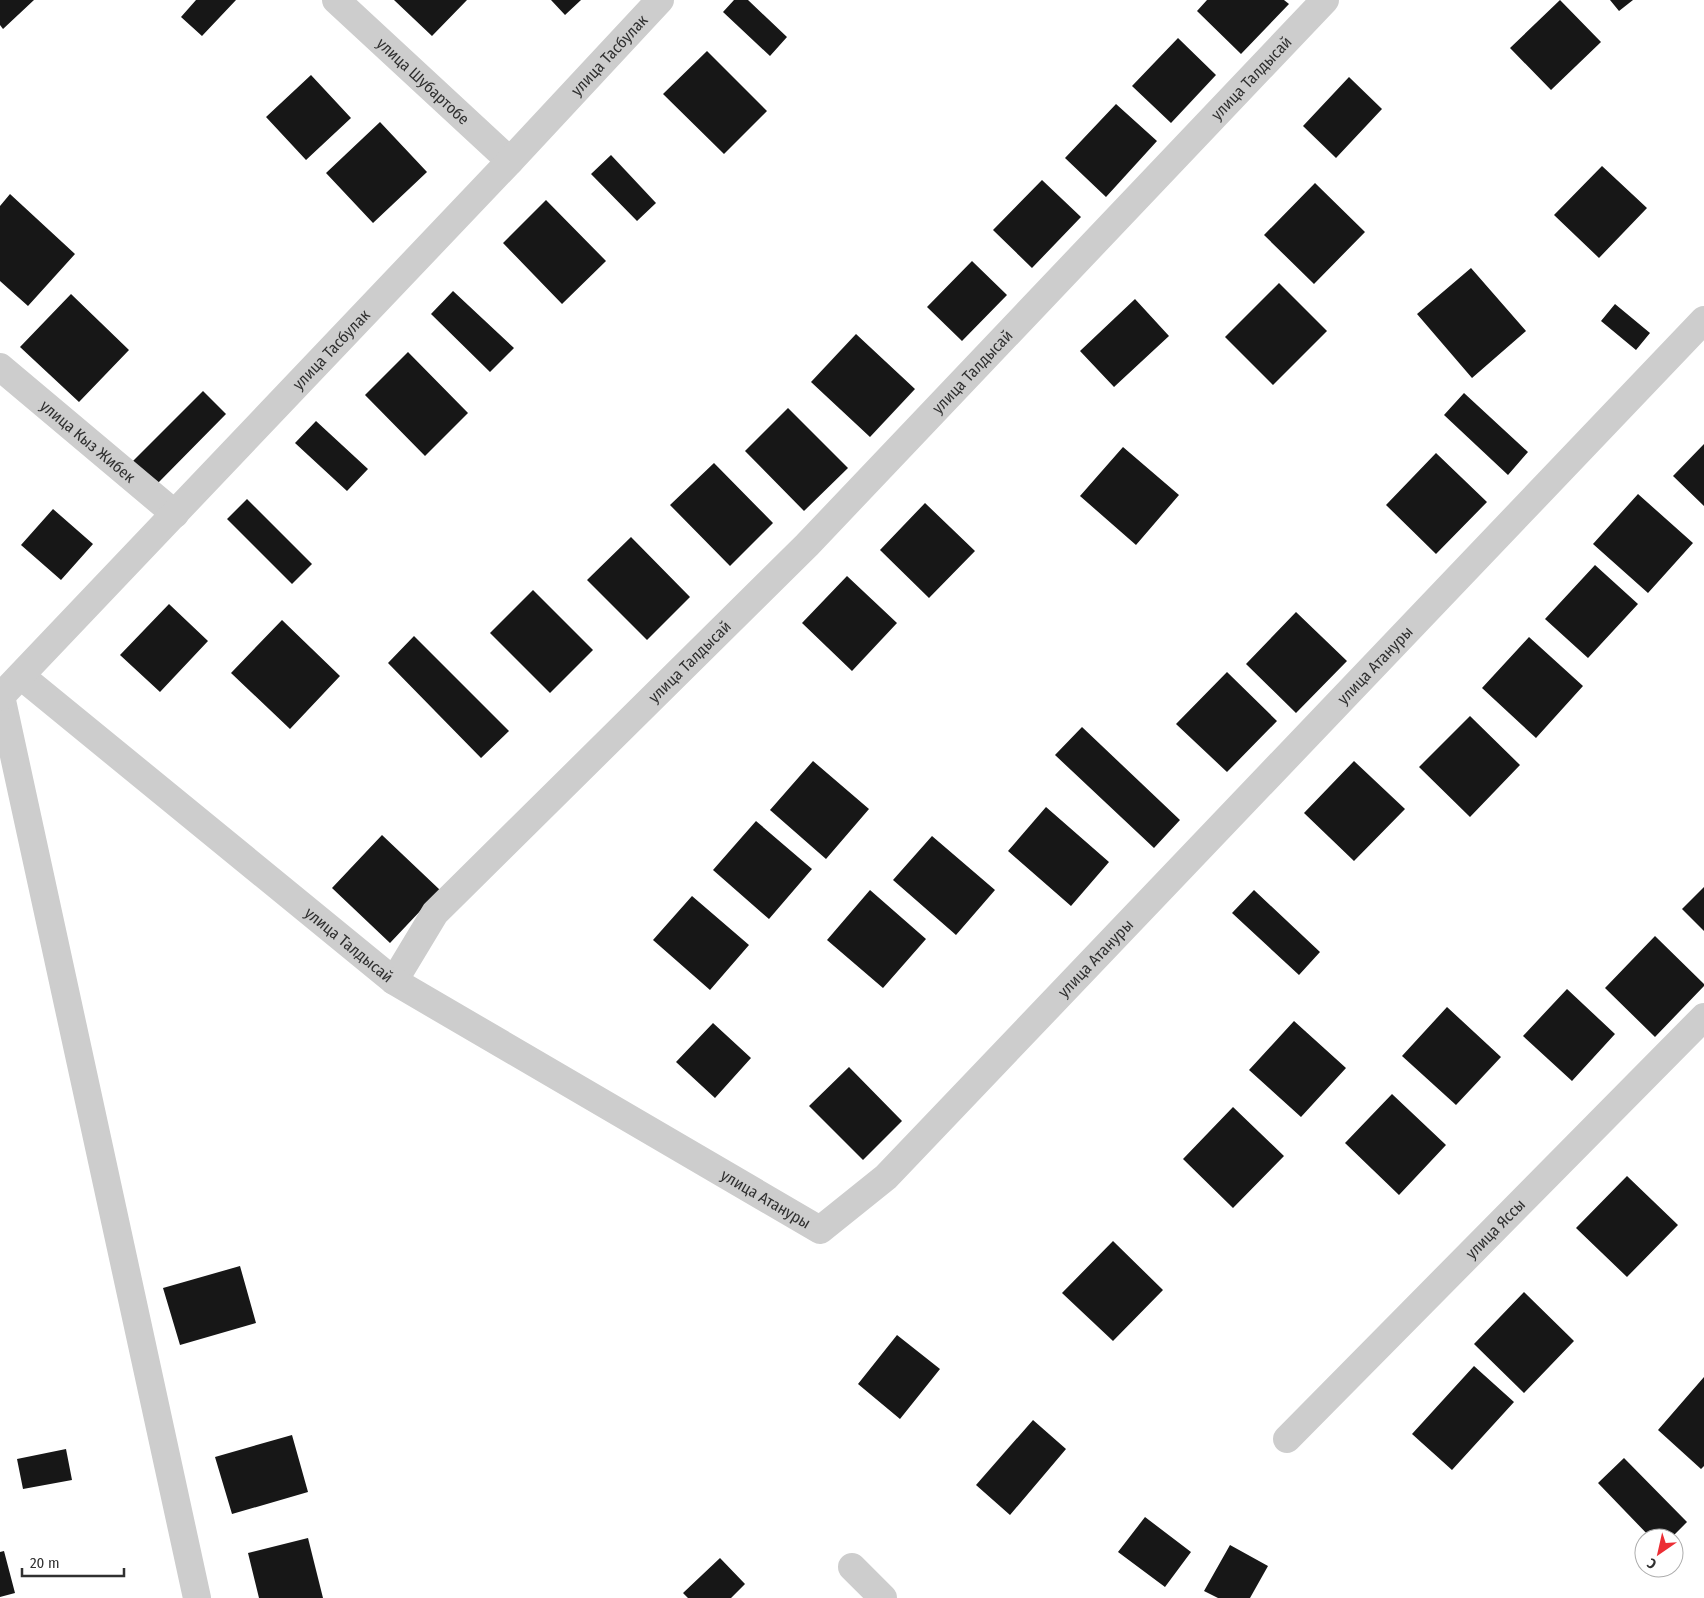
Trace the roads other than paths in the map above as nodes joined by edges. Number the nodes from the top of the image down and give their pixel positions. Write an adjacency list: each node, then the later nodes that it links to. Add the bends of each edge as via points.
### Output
1 (336, 0): 4 (street, улица Шубартобе)
2 (660, 0): 4 (street, улица Тасбулак)
3 (1325, 0): 10 (street, улица Талдысай, via 807,545 435,913)
4 (510, 160): 7 (street, улица Тасбулак)
5 (1704, 320): 10 (street, улица Атануры, via 886,1177 820,1230)
6 (0, 367): 7 (street, улица Кыз Жибек)
7 (175, 514): 8 (street, улица Тасбулак)
8 (21, 676): 9 (street, улица Тасбулак); 10 (street, улица Талдысай)
9 (0, 696): 14 (street)
10 (394, 981)
11 (1704, 1017): 12 (street, улица Яссы)
12 (1287, 1439)
13 (852, 1567): 15 (street)
14 (197, 1598)
15 (882, 1598)

